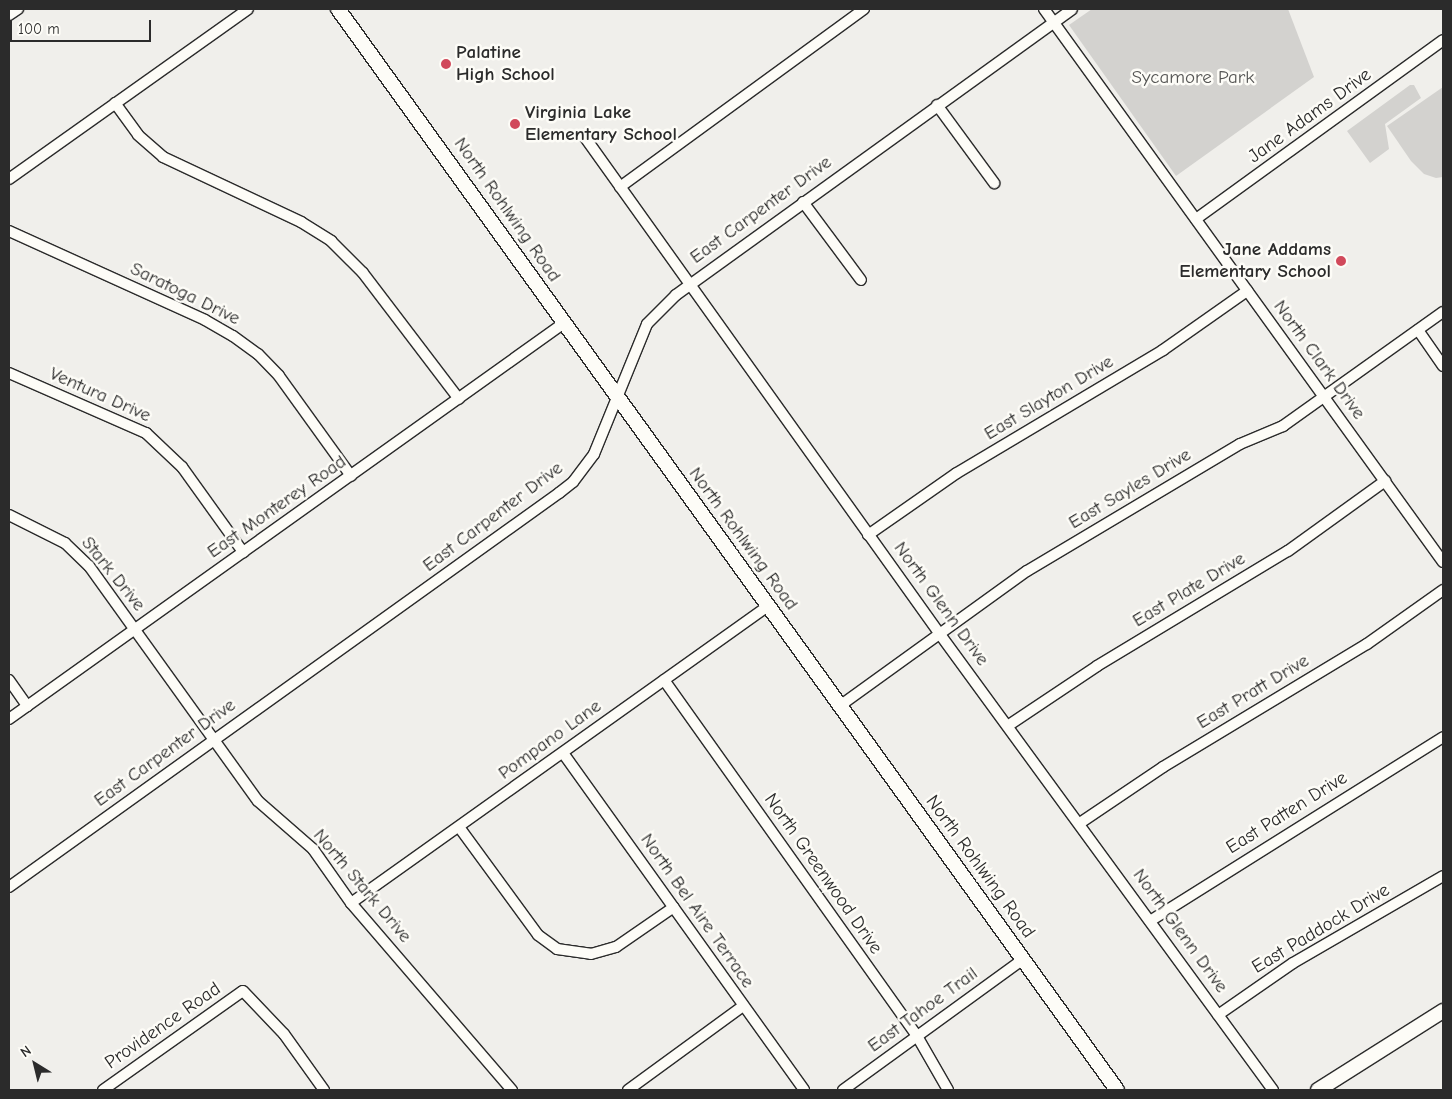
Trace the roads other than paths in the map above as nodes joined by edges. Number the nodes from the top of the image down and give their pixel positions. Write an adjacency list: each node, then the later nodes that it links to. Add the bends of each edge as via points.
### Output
1 (18, 9): 7 (street)
2 (248, 9): 10 (street)
3 (338, 9): 23 (street, North Rohlwing Road)
4 (864, 9): 15 (street)
5 (1044, 9): 8 (street, North Clark Drive)
6 (1072, 9): 8 (street, East Carpenter Drive)
7 (9, 15)
8 (1053, 21): 11 (street, East Carpenter Drive); 17 (street, North Clark Drive)
9 (1443, 40): 17 (street, Jane Adams Drive)
10 (115, 103): 13 (street); 29 (street, via 138,135 163,157 301,222 338,247 363,273)
11 (937, 105): 14 (street); 16 (street, East Carpenter Drive)
12 (584, 136): 15 (street, North Glenn Drive)
13 (9, 179)
14 (994, 183)
15 (620, 187): 20 (street, North Glenn Drive)
16 (803, 202): 19 (street); 20 (street, East Carpenter Drive)
17 (1196, 220): 21 (street, North Clark Drive)
18 (9, 231): 30 (street, Saratoga Drive, via 205,320 233,336 258,354 279,376)
19 (862, 280)
20 (688, 285): 27 (street, East Carpenter Drive, via 647,324); 33 (street, North Glenn Drive, via 818,461)
21 (1247, 291): 28 (street, North Clark Drive); 33 (street, East Slayton Drive, via 1163,350 957,473)
22 (1443, 312): 24 (street, East Sayles Drive)
23 (564, 323): 27 (street, North Rohlwing Road); 29 (street, East Monterey Road)
24 (1418, 330): 25 (street); 28 (street, East Sayles Drive)
25 (1443, 366)
26 (9, 373): 34 (street, Ventura Drive, via 146,433 182,467)
27 (618, 396): 37 (street, North Rohlwing Road); 47 (street, East Carpenter Drive, via 600,442 573,482)
28 (1324, 397): 31 (street, North Clark Drive); 39 (street, East Sayles Drive, via 1283,426 1240,444 1028,571)
29 (459, 399): 30 (street, East Monterey Road)
30 (351, 476): 34 (street, East Monterey Road)
31 (1385, 481): 35 (street, North Clark Drive); 45 (street, East Plate Drive, via 1288,551 1097,666)
32 (9, 515): 38 (street, Stark Drive, via 45,531 78,554)
33 (868, 535): 39 (street, North Glenn Drive)
34 (243, 552): 38 (street, East Monterey Road)
35 (1443, 562)
36 (1443, 590): 49 (street, East Pratt Drive, via 1367,644 1163,767)
37 (768, 606): 41 (street, Pompano Lane); 43 (street, North Rohlwing Road)
38 (136, 629): 42 (street, East Monterey Road); 47 (street, North Stark Drive)
39 (939, 633): 43 (street, East Sayles Drive); 45 (street, North Glenn Drive)
40 (9, 680): 42 (street)
41 (664, 680): 48 (street, Pompano Lane); 60 (street, North Greenwood Drive)
42 (27, 706): 44 (street, East Monterey Road)
43 (841, 706): 56 (street, North Rohlwing Road)
44 (9, 720)
45 (1009, 726): 49 (street, North Glenn Drive)
46 (1443, 737): 55 (street, East Patten Drive)
47 (214, 740): 52 (street, East Carpenter Drive); 53 (street, North Stark Drive, via 262,806 313,849)
48 (563, 753): 50 (street, Pompano Lane); 54 (street, North Bel Aire Terrace)
49 (1080, 823): 55 (street, North Glenn Drive)
50 (459, 827): 53 (street, Pompano Lane); 54 (street, via 538,935 557,949 591,954 616,947)
51 (1443, 876): 59 (street, East Paddock Drive, via 1293,963)
52 (9, 886)
53 (351, 903): 63 (street, North Stark Drive)
54 (674, 908): 57 (street, North Bel Aire Terrace)
55 (1150, 920): 59 (street, North Glenn Drive)
56 (1023, 958): 60 (street, East Tahoe Trail); 68 (street, North Rohlwing Road)
57 (744, 1006): 64 (street); 65 (street, North Bel Aire Terrace)
58 (1443, 1011): 70 (street)
59 (1218, 1015): 69 (street, North Glenn Drive)
60 (917, 1036): 66 (street, East Tahoe Trail); 67 (street, North Greenwood Drive)
61 (103, 1090): 62 (street, Providence Road, via 243,991 284,1034)
62 (324, 1090)
63 (512, 1090)
64 (628, 1090)
65 (804, 1090)
66 (843, 1090)
67 (948, 1090)
68 (1117, 1090)
69 (1273, 1090)
70 (1318, 1090)

